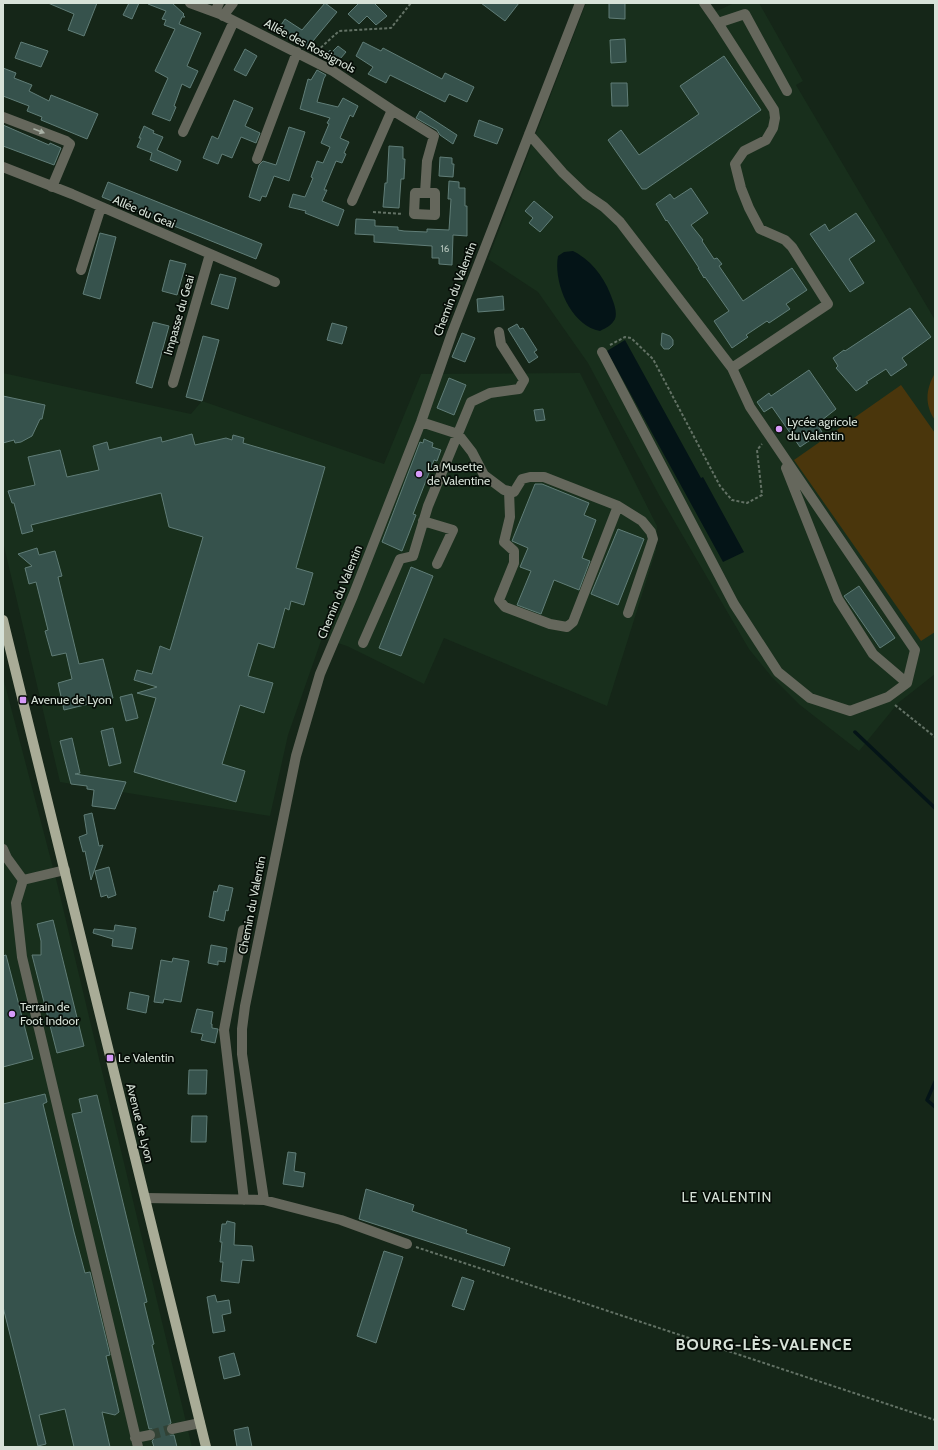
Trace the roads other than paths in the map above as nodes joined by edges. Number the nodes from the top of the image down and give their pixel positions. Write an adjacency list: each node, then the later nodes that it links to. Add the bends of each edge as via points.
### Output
1 (190, 3): 5 (street, Allée des Rossignols)
2 (233, 3): 5 (street)
3 (580, 3): 13 (street, Chemin du Valentin)
4 (704, 3): 7 (street)
5 (219, 10): 6 (street, Allée des Rossignols)
6 (234, 21): 8 (street, Allée des Rossignols); 12 (street)
7 (718, 23): 9 (street, via 745,14); 25 (street, via 774,110 776,118 766,140 744,151 735,164 741,188 760,228 792,246 828,304)
8 (297, 52): 10 (street, Allée des Rossignols, via 333,71); 14 (street)
9 (787, 91)
10 (392, 110): 17 (street, Allée des Rossignols, via 434,136 427,161); 18 (street)
11 (3, 117): 16 (street, one-way to 16, via 70,144)
12 (183, 132)
13 (529, 134): 25 (street, via 563,173 620,222); 27 (street, Chemin du Valentin, via 452,333)
14 (257, 159)
15 (3, 167): 16 (street, Allée du Geai)
16 (52, 187): 19 (street, Allée du Geai)
17 (425, 193): 17 (street, via 415,193 414,214 435,215 435,193)
18 (352, 201)
19 (101, 207): 20 (street, Allée du Geai); 21 (street)
20 (210, 254): 22 (street, Allée du Geai); 26 (street, Impasse du Geai)
21 (81, 270)
22 (274, 282)
23 (499, 332): 28 (street, via 501,344 524,380 519,389 490,393 471,402)
24 (602, 352): 38 (street, via 734,604 778,672 810,698 850,711 888,697)
25 (732, 368): 29 (street, via 750,406)
26 (173, 383)
27 (421, 422): 28 (street); 45 (street, Chemin du Valentin, via 320,674 296,756 281,826 242,1029 242,1054)
28 (458, 434): 30 (street, via 472,452 484,475); 32 (street)
29 (779, 450): 38 (street, via 838,599 873,654); 38 (street, via 915,650)
30 (509, 491): 31 (street, via 514,492 522,479 544,477); 31 (street, via 510,517 504,542 514,551 514,563 498,600 505,607 550,624 567,627 573,622)
31 (618, 506): 34 (street, via 642,521 653,538)
32 (423, 521): 33 (street, via 453,530); 37 (street, via 413,556 400,559)
33 (437, 564)
34 (628, 613)
35 (3, 620): 36 (main road, Avenue de Lyon)
36 (5, 637): 40 (main road, Avenue de Lyon)
37 (364, 643)
38 (907, 683)
39 (3, 849): 41 (street)
40 (64, 870): 41 (street); 43 (main road, Avenue de Lyon)
41 (23, 880): 50 (street, via 16,903 22,957)
42 (243, 930): 44 (street, via 224,1030)
43 (145, 1198): 44 (street); 47 (main road, Avenue de Lyon)
44 (246, 1200): 45 (street)
45 (264, 1200): 46 (street, via 341,1220)
46 (407, 1244)
47 (200, 1423): 48 (street); 51 (main road, Avenue de Lyon)
48 (172, 1429)
49 (150, 1435): 50 (street)
50 (136, 1443)
51 (206, 1447)

